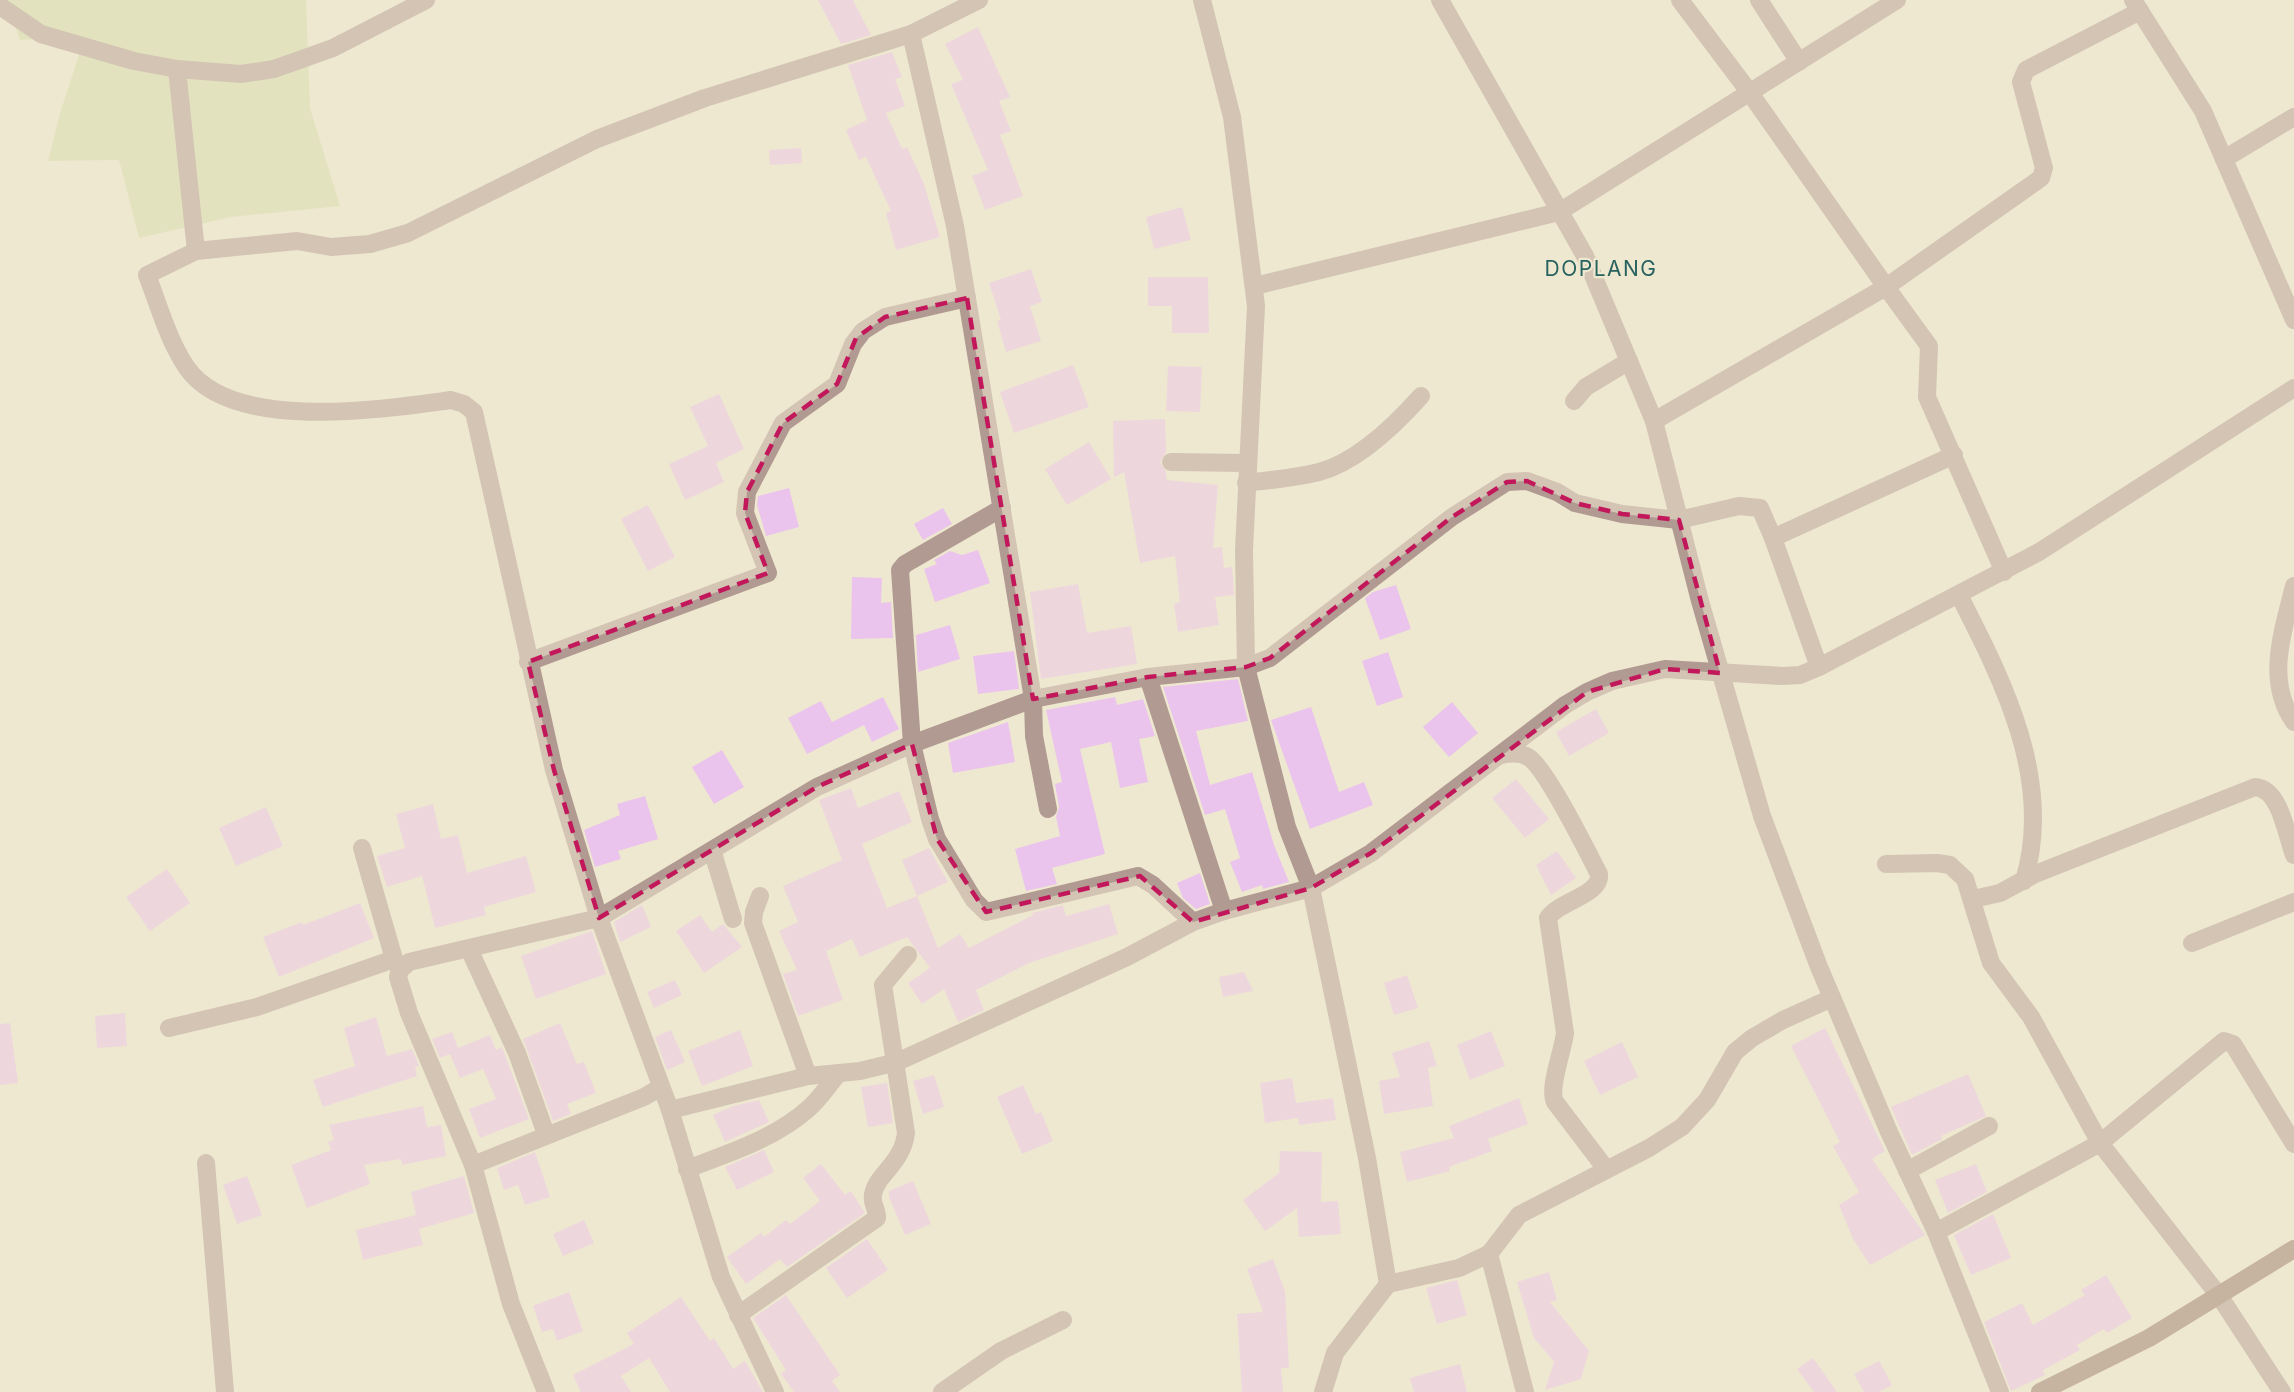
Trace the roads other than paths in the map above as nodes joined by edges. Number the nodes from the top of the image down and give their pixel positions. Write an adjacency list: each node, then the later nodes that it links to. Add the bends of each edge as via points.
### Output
1 (426, 0): 12 (street, via 333,48 274,69 241,74)
2 (979, 0): 10 (street)
3 (1202, 0): 18 (street, via 1232,117)
4 (1440, 0): 16 (street)
5 (1680, 0): 13 (street)
6 (1759, 0): 11 (street)
7 (1897, 0): 11 (street)
8 (2136, 5): 15 (street, via 2203,111); 19 (street, via 2026,70 2021,82 2044,168 2041,177)
9 (0, 6): 12 (street, via 41,34)
10 (911, 34): 17 (street, via 705,98 597,139 408,234 370,244 331,247 297,241); 20 (street, via 955,226)
11 (1799, 62): 13 (street)
12 (177, 69): 17 (street)
13 (1750, 93): 16 (street); 19 (street)
14 (2294, 117): 15 (street)
15 (2224, 159): 21 (street)
16 (1559, 212): 18 (street); 22 (street, via 1585,256)
17 (196, 250): 39 (street, via 147,275 187,368 207,387 240,401 311,413 365,412 451,400 474,412)
18 (1255, 286): 29 (street, via 1257,326)
19 (1886, 287): 26 (street); 27 (street, via 1929,346 1926,394)
20 (967, 298): 31 (street); 39 (street, via 885,317 863,331 853,344 837,384 783,423 747,492 745,513 768,573)
21 (2294, 320)
22 (1629, 361): 25 (street, via 1586,387); 26 (street)
23 (2294, 388): 34 (street)
24 (1421, 396): 30 (street, via 1386,432 1321,472)
25 (1574, 401)
26 (1654, 421): 32 (street)
27 (1954, 455): 33 (street); 34 (street)
28 (1171, 462): 29 (street)
29 (1247, 463): 30 (street)
30 (1246, 483): 40 (street)
31 (1002, 508): 44 (street); 46 (street, via 900,570)
32 (1679, 520): 33 (street, via 1750,505 1763,512); 40 (street, via 1622,514 1575,503 1527,481 1507,482 1452,517 1270,658); 42 (street)
33 (1773, 538): 41 (street)
34 (2004, 572): 36 (street)
35 (2294, 586): 38 (street)
36 (1959, 595): 41 (street); 53 (street, via 2000,681 2026,752 2034,839)
37 (2294, 646): 38 (street)
38 (2278, 661): 45 (street, via 2278,690)
39 (528, 662): 58 (street, via 554,770)
40 (1246, 667): 43 (street); 54 (street, via 1287,827)
41 (1819, 668): 42 (street, via 1782,676)
42 (1720, 673): 47 (street, via 1665,669 1612,681 1564,705); 64 (street, via 1761,816)
43 (1148, 677): 44 (street); 57 (street)
44 (1027, 701): 46 (street); 48 (street, via 1028,731 1034,736)
45 (2294, 722)
46 (912, 744): 50 (street, via 817,787); 59 (street, via 937,839 982,910 1138,876)
47 (1501, 755): 54 (street, via 1371,853); 78 (street, via 1518,753 1531,758 1568,814 1599,874 1596,884 1575,901 1555,908 1548,918 1564,1033 1552,1092 1555,1102)
48 (1048, 809)
49 (362, 848): 63 (street)
50 (712, 850): 58 (street); 68 (street, via 732,914 760,896 753,923)
51 (2293, 850): 53 (street, via 2275,801 2265,790 2255,787)
52 (1886, 864): 55 (street, via 1950,866 1965,879)
53 (2024, 881): 55 (street, via 1993,896)
54 (1311, 888): 57 (street); 83 (street, via 1367,1158)
55 (1973, 900): 73 (street, via 1991,963 2031,1017)
56 (2294, 902): 60 (street)
57 (1224, 911): 59 (street)
58 (599, 918): 61 (street); 69 (street)
59 (1193, 922): 66 (street, via 1127,957)
60 (2192, 943)
61 (469, 949): 63 (street); 72 (street, via 517,1053)
62 (908, 955): 66 (street, via 883,985)
63 (397, 965): 65 (street, via 257,1007); 76 (street, via 409,1013)
64 (1832, 998): 78 (street, via 1752,1038 1735,1052 1707,1100 1682,1127); 79 (street)
65 (169, 1028)
66 (897, 1062): 67 (street); 85 (street, via 906,1133 900,1156 874,1190 877,1218)
67 (838, 1073): 68 (street); 77 (street, via 809,1108 773,1132 747,1147)
68 (808, 1076): 70 (street)
69 (662, 1087): 70 (street); 72 (street)
70 (670, 1110): 77 (street)
71 (1989, 1126): 79 (street)
72 (546, 1134): 76 (street)
73 (2100, 1143): 74 (street, via 2227,1041 2233,1044); 80 (street); 84 (street)
74 (2294, 1144)
75 (207, 1163): 87 (street)
76 (473, 1165): 88 (street, via 511,1304)
77 (687, 1169): 85 (street, via 721,1277)
78 (1606, 1169): 82 (street, via 1519,1215)
79 (1907, 1171): 80 (street)
80 (1936, 1232): 93 (street)
81 (2294, 1249): 84 (street)
82 (1489, 1254): 83 (street, via 1459,1268); 92 (street)
83 (1388, 1284): 91 (street, via 1335,1353)
84 (2220, 1297): 94 (street, via 2149,1338); 95 (street)
85 (738, 1315): 89 (street)
86 (1063, 1320): 90 (street, via 1001,1351)
87 (225, 1392)
88 (546, 1392)
89 (775, 1392)
90 (942, 1392)
91 (1323, 1392)
92 (1525, 1392)
93 (2000, 1392)
94 (2040, 1392)
95 (2282, 1392)

